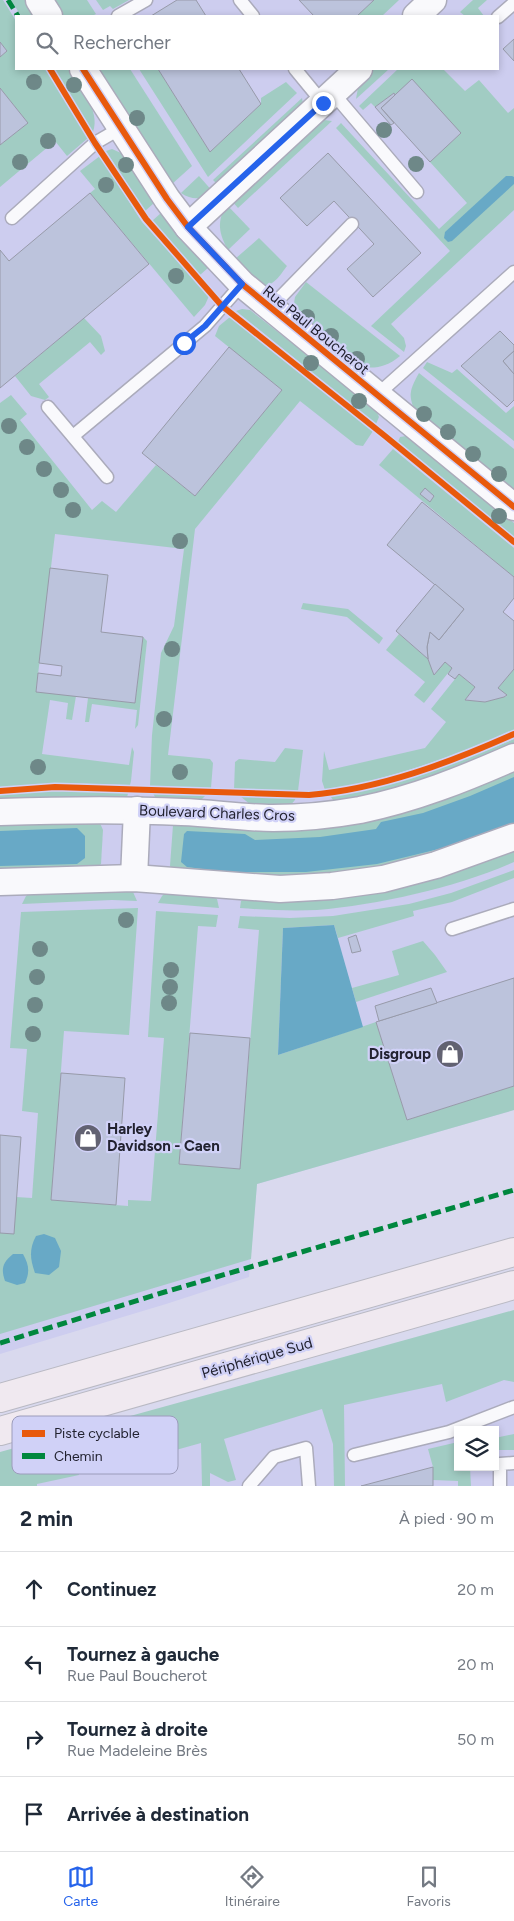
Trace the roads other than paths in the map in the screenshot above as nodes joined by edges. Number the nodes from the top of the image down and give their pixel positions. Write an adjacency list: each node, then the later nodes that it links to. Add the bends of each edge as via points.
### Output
1 (39, 0): 5 (street)
2 (146, 0): 6 (lane)
3 (240, 0): 7 (lane)
4 (514, 3): 8 (lane)
5 (48, 15)
6 (120, 15)
7 (252, 15)
8 (499, 17)
9 (84, 70): 13 (street, Rue Paul Boucherot)
10 (296, 70): 12 (lane)
11 (358, 70): 12 (street)
12 (328, 98): 14 (lane); 17 (street)
13 (121, 128): 15 (lane, via 95,143); 17 (street, Rue Paul Boucherot, via 166,199)
14 (417, 192)
15 (12, 218)
16 (352, 224): 20 (lane)
17 (188, 227): 19 (street, Rue Paul Boucherot)
18 (514, 272): 21 (lane)
19 (242, 284): 20 (street, Rue Paul Boucherot); 23 (lane, via 205,326)
20 (270, 308): 21 (street, Rue Paul Boucherot)
21 (377, 395): 25 (street, Rue Paul Boucherot)
22 (48, 407): 23 (lane)
23 (73, 436): 24 (lane)
24 (107, 477)
25 (514, 507)
26 (514, 757): 27 (street, Boulevard Charles Cros, via 430,791 360,810 271,818)
27 (137, 810): 28 (street, Boulevard Charles Cros); 30 (street)
28 (0, 812)
29 (514, 837): 30 (street, via 427,867 332,886 280,889)
30 (134, 878): 31 (street)
31 (0, 882)
32 (514, 909): 33 (lane)
33 (452, 929)
34 (514, 1242): 35 (highway)
35 (502, 1256): 37 (highway)
36 (514, 1285): 39 (highway, Périphérique Sud)
37 (0, 1398)
38 (514, 1407): 40 (lane, via 449,1432)
39 (53, 1416)
40 (354, 1455)
41 (514, 1463): 44 (lane, via 500,1464)
42 (249, 1486): 43 (lane, via 274,1457 306,1448)
43 (308, 1486)
44 (500, 1486)

